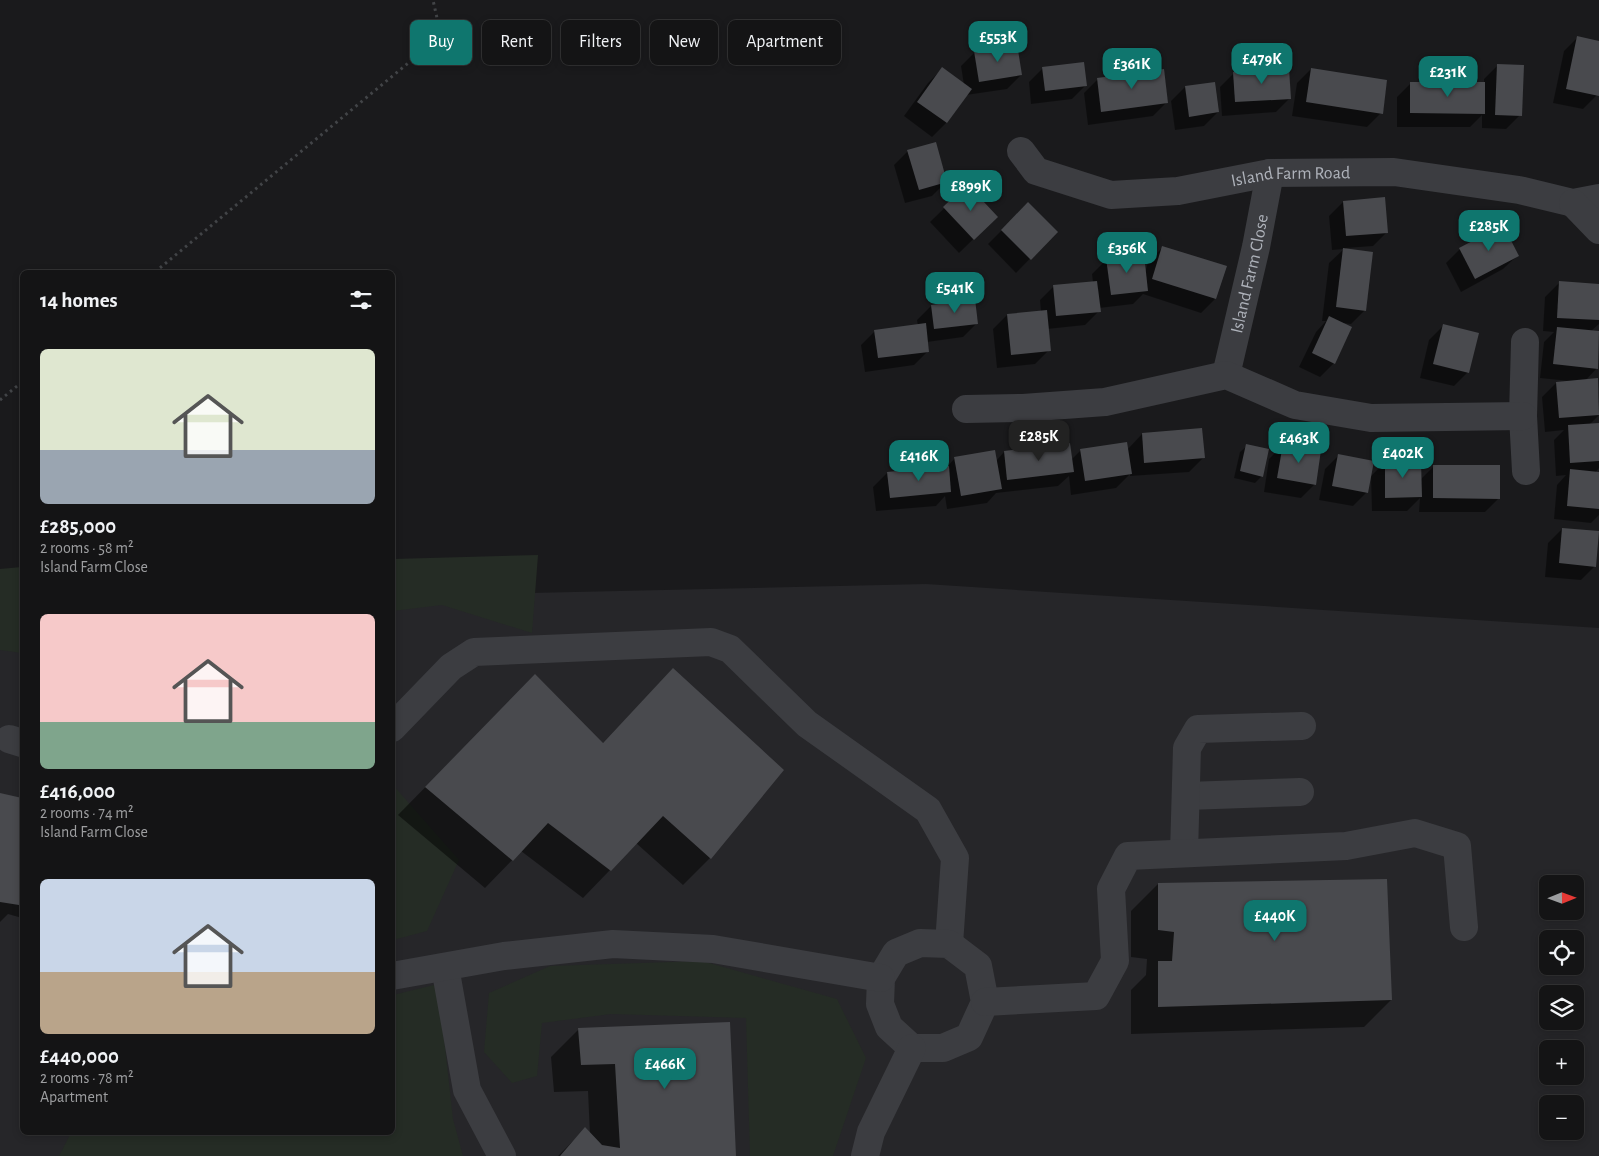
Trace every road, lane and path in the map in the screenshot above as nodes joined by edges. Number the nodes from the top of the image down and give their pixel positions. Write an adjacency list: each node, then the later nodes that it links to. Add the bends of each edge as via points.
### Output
1 (433, 0): 7 (path, via 441,36)
2 (1021, 151): 3 (street, Island Farm Road, via 1036,171 1111,195 1178,191)
3 (1270, 173): 5 (street, Island Farm Road, via 1394,172 1519,190); 9 (street, Island Farm Close)
4 (1599, 198): 5 (street, Island Farm Road)
5 (1572, 203): 6 (street)
6 (1599, 230)
7 (157, 270)
8 (1525, 342): 13 (street)
9 (1226, 375): 12 (street, via 1105,402); 13 (street, via 1294,405 1371,418)
10 (20, 384): 11 (path)
11 (0, 400)
12 (966, 409)
13 (1523, 416): 14 (street)
14 (1526, 471)
15 (395, 725): 21 (street, via 451,667 474,652 711,642 730,649 807,724 928,810 955,858)
16 (1302, 726): 18 (street, via 1198,729 1187,748)
17 (1300, 792): 18 (street)
18 (1187, 796): 19 (street)
19 (1184, 853): 20 (street, via 1346,846 1415,833 1457,846); 25 (street, via 1128,856 1111,889 1115,961 1096,996)
20 (1464, 927)
21 (949, 944): 24 (street, via 920,943 896,953); 25 (street, via 978,966)
22 (446, 967): 23 (street); 24 (street, via 504,956 613,944 713,948); 27 (street, via 467,1090 498,1154)
23 (395, 976)
24 (881, 978): 26 (street, via 880,1004 888,1027)
25 (985, 1002): 26 (street, via 969,1037 943,1048)
26 (912, 1048): 28 (street, via 871,1132)
27 (502, 1156)
28 (865, 1156)

